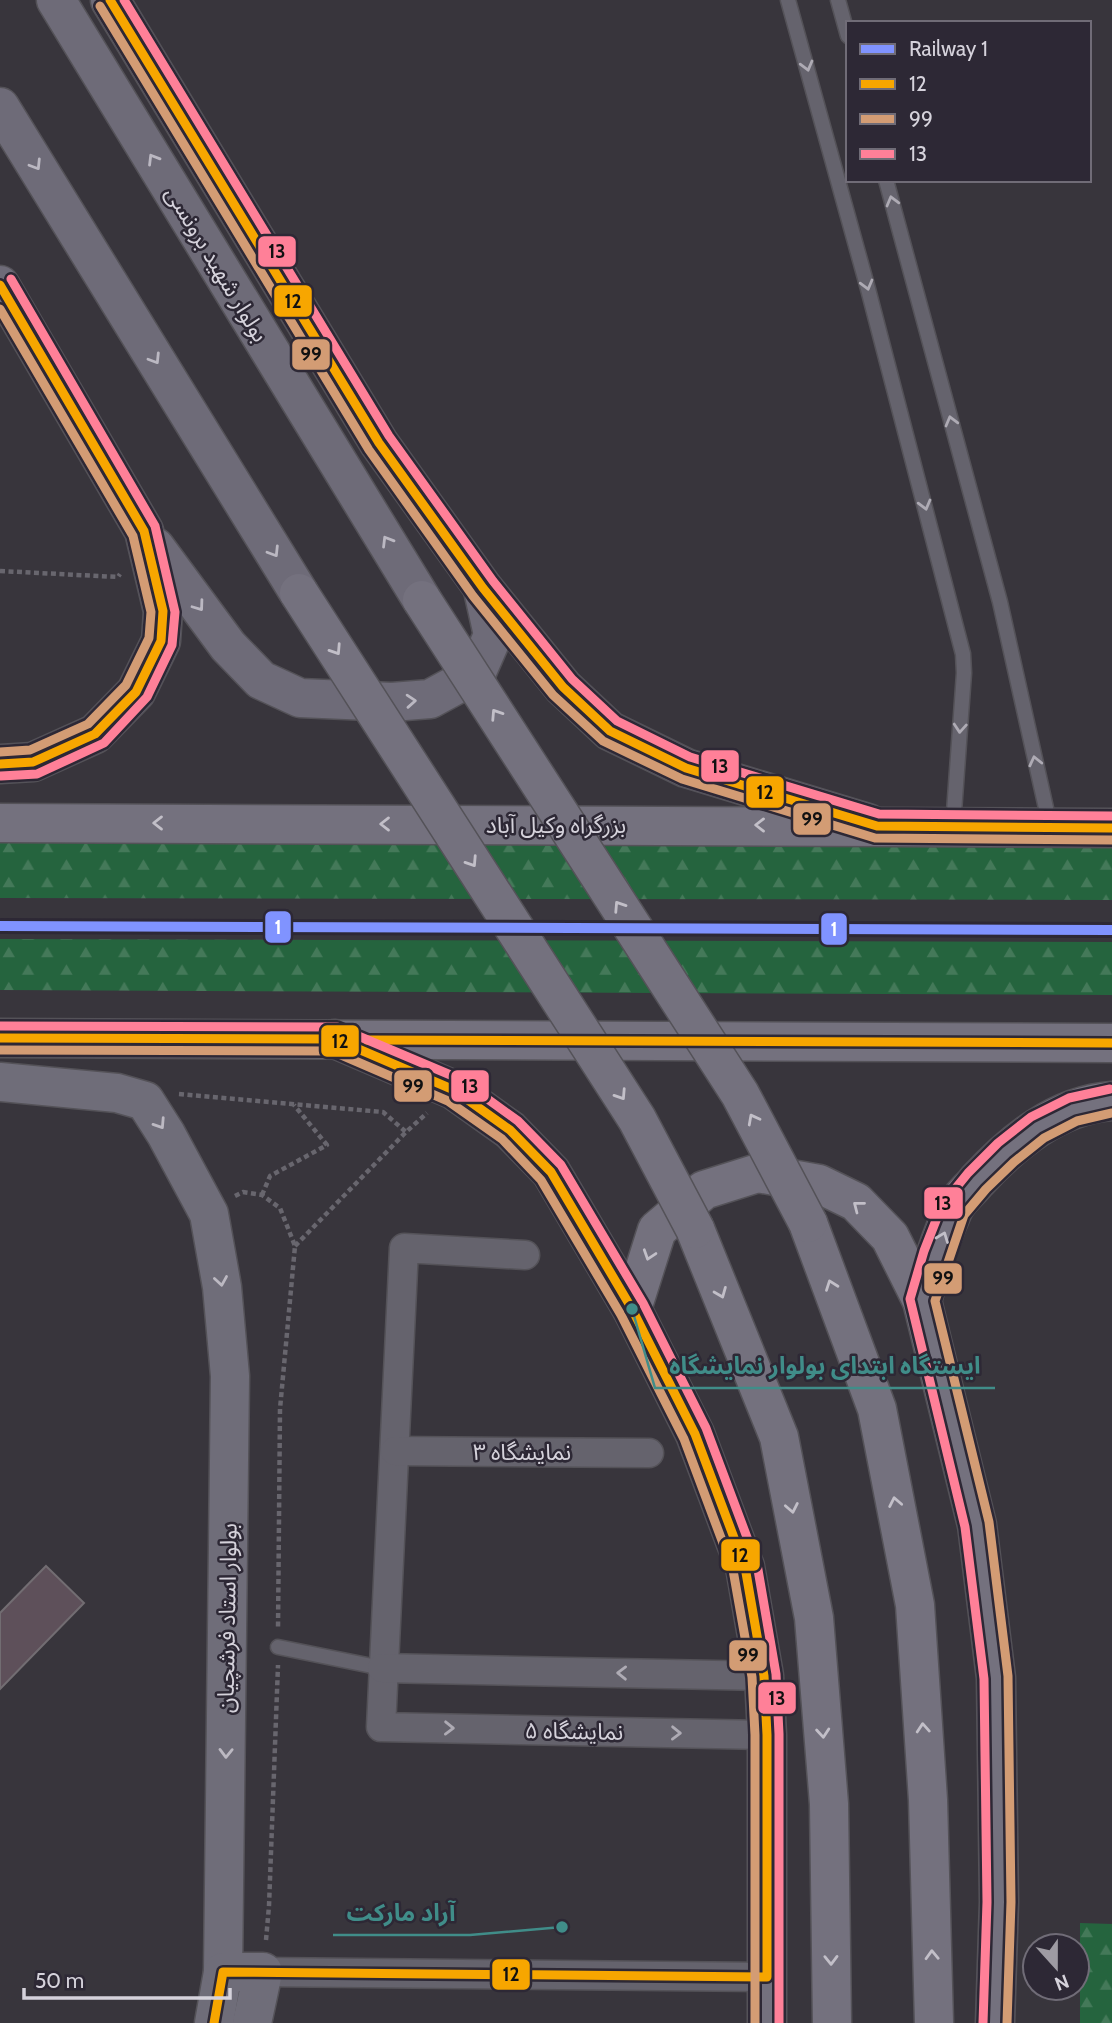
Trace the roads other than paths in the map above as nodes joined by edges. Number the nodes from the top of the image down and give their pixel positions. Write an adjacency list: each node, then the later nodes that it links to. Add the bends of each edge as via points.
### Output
1 (56, 0): 12 (main road, بولوار شهید برونسی, one-way to 1)
2 (110, 0): 10 (main road, via 379,443)
3 (788, 0): 16 (lane, one-way to 16, via 963,653)
4 (838, 0): 5 (lane)
5 (846, 29)
6 (0, 107): 11 (main road, one-way to 11)
7 (887, 182): 17 (lane, one-way to 7, via 1000,603)
8 (0, 285): 9 (main road)
9 (144, 531): 10 (main road, one-way to 10, via 228,646 261,680 299,698 430,699 476,674 494,635); 13 (main road, via 163,611 162,641 136,692 95,734 33,762)
10 (483, 587): 15 (main road, via 563,687 610,731 686,768)
11 (299, 593): 39 (highway, one-way to 39, bridge, via 637,1119 695,1229 779,1437 814,1618 829,1804)
12 (422, 600): 40 (highway, one-way to 12, bridge, via 928,1800 915,1605 877,1409 808,1223 740,1094)
13 (0, 764)
14 (0, 823): 15 (highway, بزرگراه وکیل آباد, one-way to 14)
15 (877, 825): 16 (highway, بزرگراه وکیل آباد)
16 (953, 827): 17 (highway, بزرگراه وکیل آباد)
17 (1051, 827): 18 (highway, بزرگراه وکیل آباد)
18 (1112, 828)
19 (0, 1038): 20 (highway)
20 (335, 1039): 21 (highway); 26 (highway, via 454,1090 510,1130 551,1172)
21 (1112, 1043)
22 (0, 1082): 33 (street, بولوار استاد فرشچیان, one-way to 33, via 117,1093 145,1101 209,1214 222,1287 230,1376)
23 (1112, 1101): 25 (highway, one-way to 23, via 954,1207 995,1161 1048,1119 1093,1102)
24 (525, 1255): 27 (street, via 404,1248)
25 (922, 1301): 26 (highway, one-way to 26, via 891,1237 856,1202 819,1184 758,1172 704,1190 657,1230); 41 (highway, via 977,1525 996,1678 999,1902)
26 (632, 1309): 31 (highway, via 695,1434 745,1567)
27 (395, 1451): 28 (street, نمایشگاه ۳); 30 (street)
28 (649, 1453)
29 (278, 1647): 30 (lane)
30 (382, 1668): 31 (street, one-way to 30); 32 (street, نمایشگاه ۵, one-way to 32, via 381,1727)
31 (764, 1676): 32 (highway)
32 (767, 1735): 35 (highway)
33 (223, 1972): 34 (street); 36 (street, بولوار استاد فرشچیان)
34 (263, 1972): 35 (street); 37 (street)
35 (767, 1977): 38 (highway)
36 (214, 2023)
37 (252, 2023)
38 (766, 2023)
39 (832, 2023)
40 (934, 2023)
41 (995, 2023)

